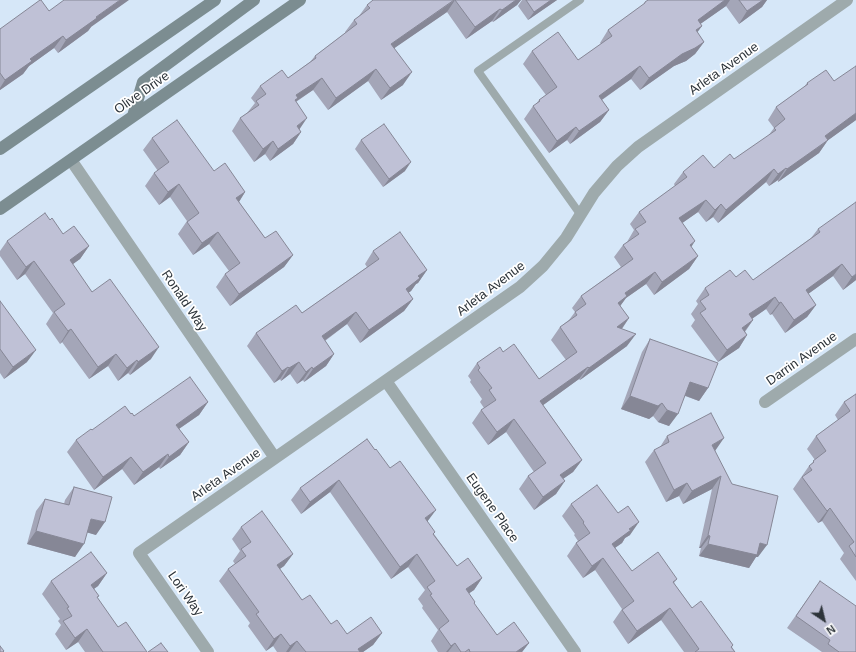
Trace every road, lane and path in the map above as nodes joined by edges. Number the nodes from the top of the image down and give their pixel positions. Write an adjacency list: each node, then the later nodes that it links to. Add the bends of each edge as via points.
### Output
1 (215, 0): 7 (main road)
2 (254, 0): 6 (main road, via 143,82)
3 (300, 0): 6 (main road, Olive Drive)
4 (580, 0): 10 (lane, via 478,71)
5 (847, 0): 10 (street, Arleta Avenue, via 638,147 617,166)
6 (133, 116): 8 (main road, Olive Drive)
7 (0, 149)
8 (71, 160): 9 (main road, Olive Drive); 14 (street, Ronald Way)
9 (0, 209)
10 (580, 214): 12 (street, Arleta Avenue, via 566,238 544,266 520,287)
11 (856, 339): 13 (street, Darrin Avenue)
12 (386, 381): 14 (street, Arleta Avenue); 17 (street, Eugene Place)
13 (765, 402)
14 (275, 458): 15 (street, Arleta Avenue)
15 (139, 553): 16 (street, Lori Way)
16 (208, 652)
17 (575, 652)

